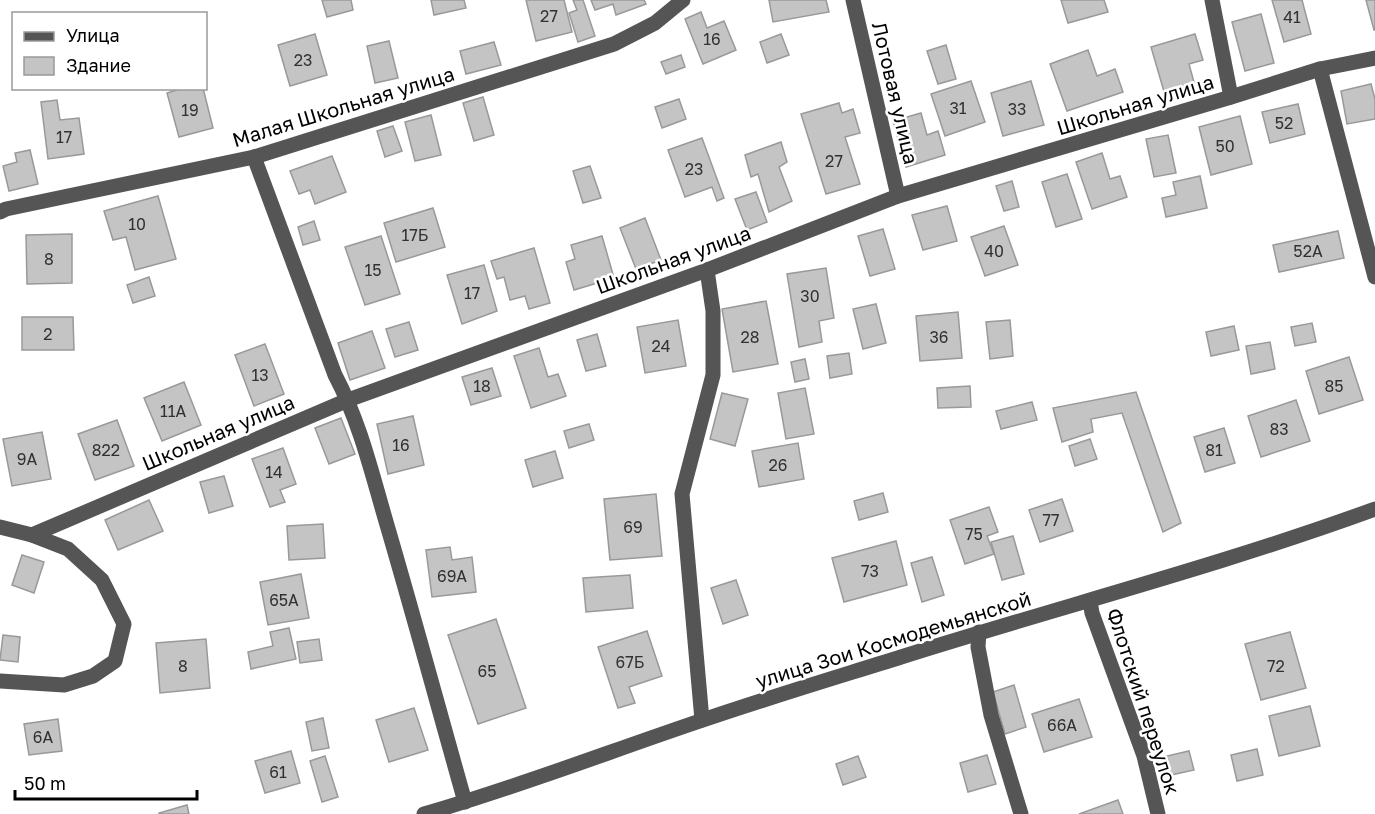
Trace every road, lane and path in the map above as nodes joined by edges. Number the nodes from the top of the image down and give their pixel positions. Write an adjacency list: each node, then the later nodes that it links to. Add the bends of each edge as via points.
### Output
1 (683, 0): 7 (street, Малая Школьная улица, via 655,23 614,44)
2 (853, 0): 8 (street, Лотовая улица)
3 (1212, 0): 6 (street)
4 (1375, 58): 5 (street, Школьная улица)
5 (1320, 69): 6 (street, Школьная улица); 11 (street)
6 (1231, 98): 8 (street, Школьная улица)
7 (254, 157): 9 (street, Малая Школьная улица); 12 (street, via 335,375)
8 (898, 196): 10 (street, Школьная улица)
9 (0, 212)
10 (706, 270): 12 (street, Школьная улица); 19 (street, via 713,311 713,375 682,494)
11 (1375, 277)
12 (348, 400): 15 (street, Школьная улица); 20 (street, via 407,591)
13 (1375, 509): 16 (street, улица Зои Космодемьянской)
14 (0, 527): 15 (street)
15 (32, 535): 18 (street, via 68,549 102,580 124,624 115,661 93,676 64,685)
16 (1090, 602): 17 (street, улица Зои Космодемьянской); 23 (street, Флотский переулок, via 1144,756)
17 (979, 632): 19 (street, улица Зои Космодемьянской); 22 (street, via 990,715)
18 (0, 681)
19 (702, 720): 20 (street, улица Зои Космодемьянской)
20 (465, 802): 21 (street, улица Зои Космодемьянской)
21 (424, 814)
22 (1021, 814)
23 (1158, 814)

